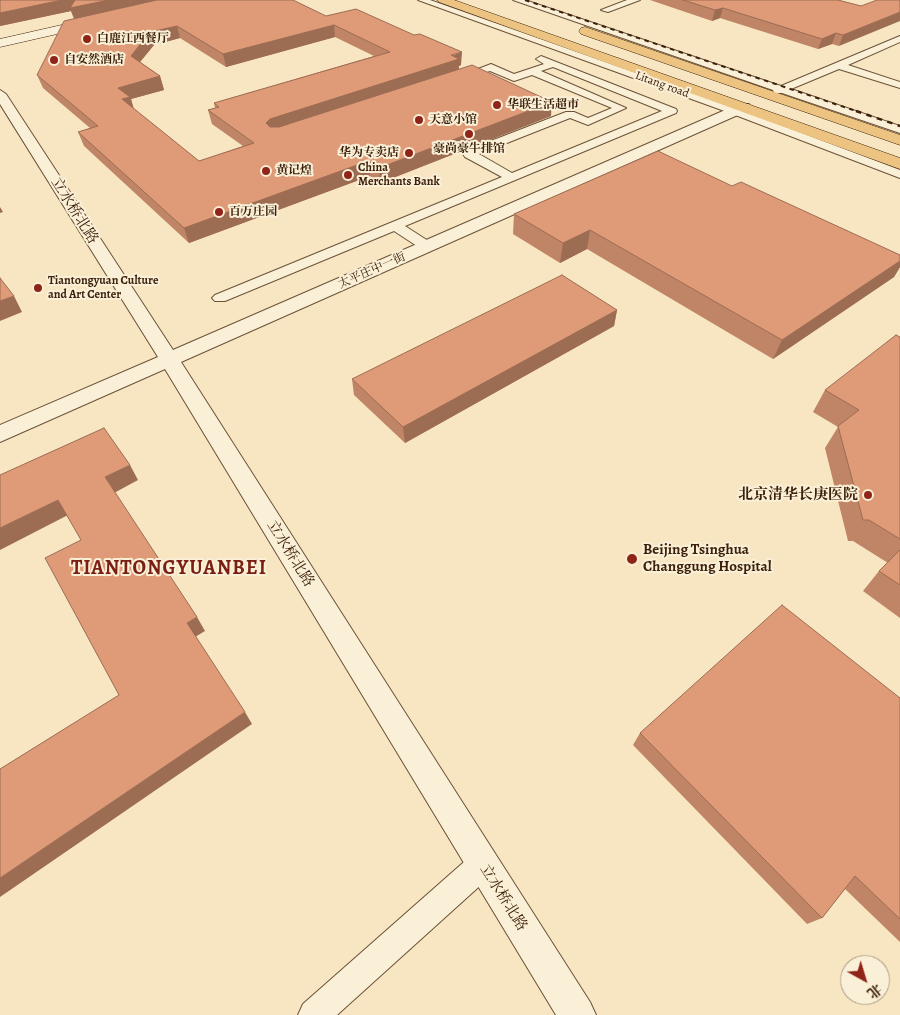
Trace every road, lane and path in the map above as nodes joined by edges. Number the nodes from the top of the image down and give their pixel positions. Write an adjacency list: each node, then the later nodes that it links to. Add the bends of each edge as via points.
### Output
1 (422, 0): 20 (street, Litang road)
2 (442, 0): 20 (main road, Litang road)
3 (517, 0): 16 (street, Litang road)
4 (636, 0): 6 (street)
5 (500, 3): 16 (main road, Litang road)
6 (605, 10)
7 (900, 38): 12 (street)
8 (0, 40): 9 (main road, via 109,17)
9 (0, 44)
10 (538, 58): 11 (street)
11 (553, 64): 13 (street); 18 (street)
12 (838, 65): 15 (street); 16 (street)
13 (532, 71): 14 (street, via 514,78 491,67); 19 (street)
14 (445, 82)
15 (900, 85)
16 (776, 92): 21 (street, Litang road); 22 (main road, Litang road)
17 (0, 94): 29 (street, 立水桥北路)
18 (643, 100): 19 (street); 25 (street, via 672,111)
19 (621, 108): 25 (street, via 588,122 570,114 469,154)
20 (739, 109): 23 (main road, Litang road); 24 (street, Litang road); 27 (street, 太平庄中一街)
21 (900, 130)
22 (900, 140)
23 (900, 164)
24 (900, 174)
25 (511, 177): 26 (street)
26 (395, 226): 27 (street); 28 (street)
27 (428, 247): 29 (street, 太平庄中一街)
28 (220, 298)
29 (170, 360): 30 (street, 太平庄中一街); 31 (street, 立水桥北路)
30 (0, 434)
31 (483, 864): 32 (street); 33 (street, 立水桥北路)
32 (314, 1015)
33 (576, 1015)

